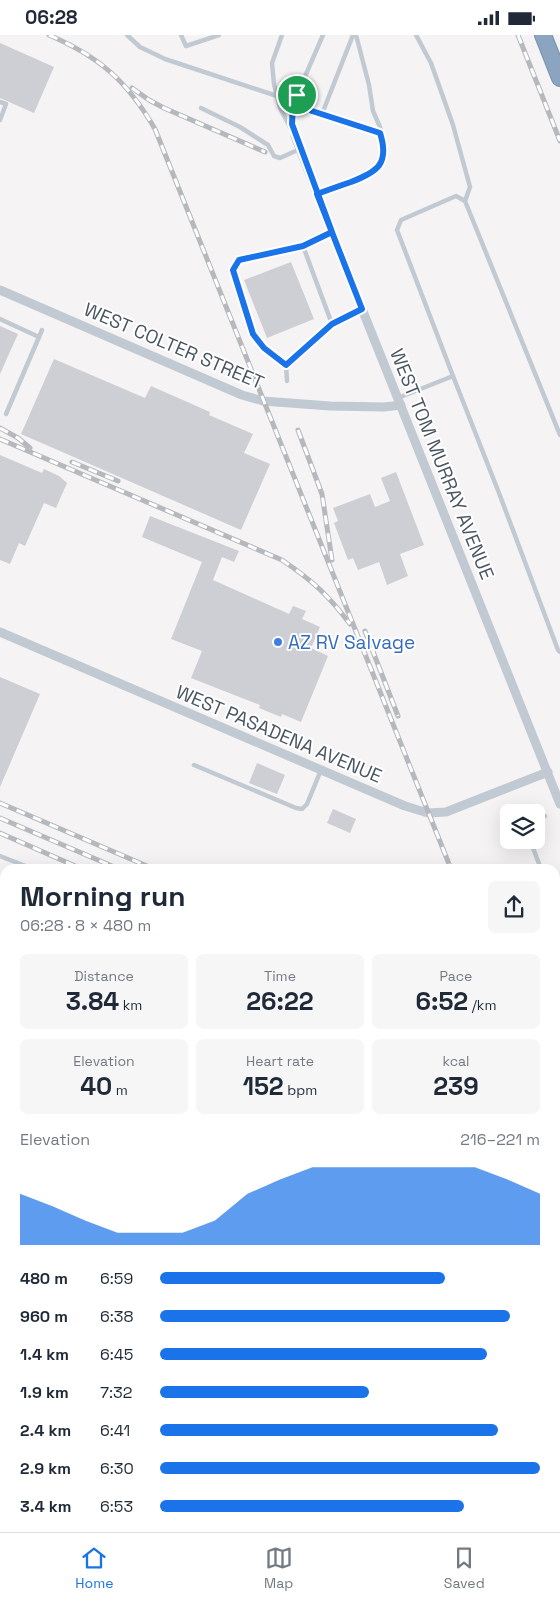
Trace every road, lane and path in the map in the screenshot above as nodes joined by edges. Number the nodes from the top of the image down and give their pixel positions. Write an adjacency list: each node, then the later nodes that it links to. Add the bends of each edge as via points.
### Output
1 (127, 35): 11 (lane, via 140,47 165,59)
2 (182, 35): 3 (lane, via 186,46)
3 (219, 35)
4 (282, 35): 11 (lane, via 272,63)
5 (323, 35): 10 (lane)
6 (354, 35): 14 (lane); 16 (lane)
7 (416, 35): 20 (lane, via 432,63 453,125 470,187)
8 (544, 35): 9 (highway)
9 (560, 78)
10 (297, 95): 14 (lane, via 303,105); 17 (lane, via 292,115)
11 (277, 96): 17 (lane)
12 (0, 102): 15 (lane, via 6,104)
13 (201, 108): 18 (lane, via 268,145 274,156 280,158)
14 (322, 114): 16 (lane)
15 (0, 120)
16 (380, 133): 19 (lane, via 384,153 378,168 361,178)
17 (295, 136): 18 (street, WEST TOM MURRAY AVENUE)
18 (300, 149): 19 (street, WEST TOM MURRAY AVENUE)
19 (317, 194): 21 (street, WEST TOM MURRAY AVENUE)
20 (465, 201): 30 (lane, via 456,196 401,220 397,230); 34 (lane)
21 (332, 232): 22 (lane); 24 (street, WEST TOM MURRAY AVENUE)
22 (303, 246): 26 (lane); 29 (lane, via 239,260 233,270 253,334 264,348)
23 (0, 290): 32 (street, WEST COLTER STREET, via 242,395 263,401 384,407)
24 (362, 309): 26 (lane); 32 (street, WEST TOM MURRAY AVENUE)
25 (0, 319): 28 (lane)
26 (332, 324): 29 (lane)
27 (42, 330): 28 (lane)
28 (39, 337): 33 (lane)
29 (286, 365): 31 (lane)
30 (453, 376): 32 (lane); 36 (lane)
31 (286, 381)
32 (400, 401): 39 (street, WEST TOM MURRAY AVENUE)
33 (6, 414)
34 (560, 435)
35 (0, 632): 38 (street, WEST PASADENA AVENUE)
36 (560, 652)
37 (194, 765): 38 (lane, via 302,809)
38 (322, 770): 39 (street, WEST PASADENA AVENUE, via 428,813 446,812)
39 (548, 772): 40 (street, WEST TOM MURRAY AVENUE)
40 (560, 804)
41 (533, 849): 44 (lane)
42 (0, 856): 43 (lane)
43 (20, 864)
44 (539, 864)

